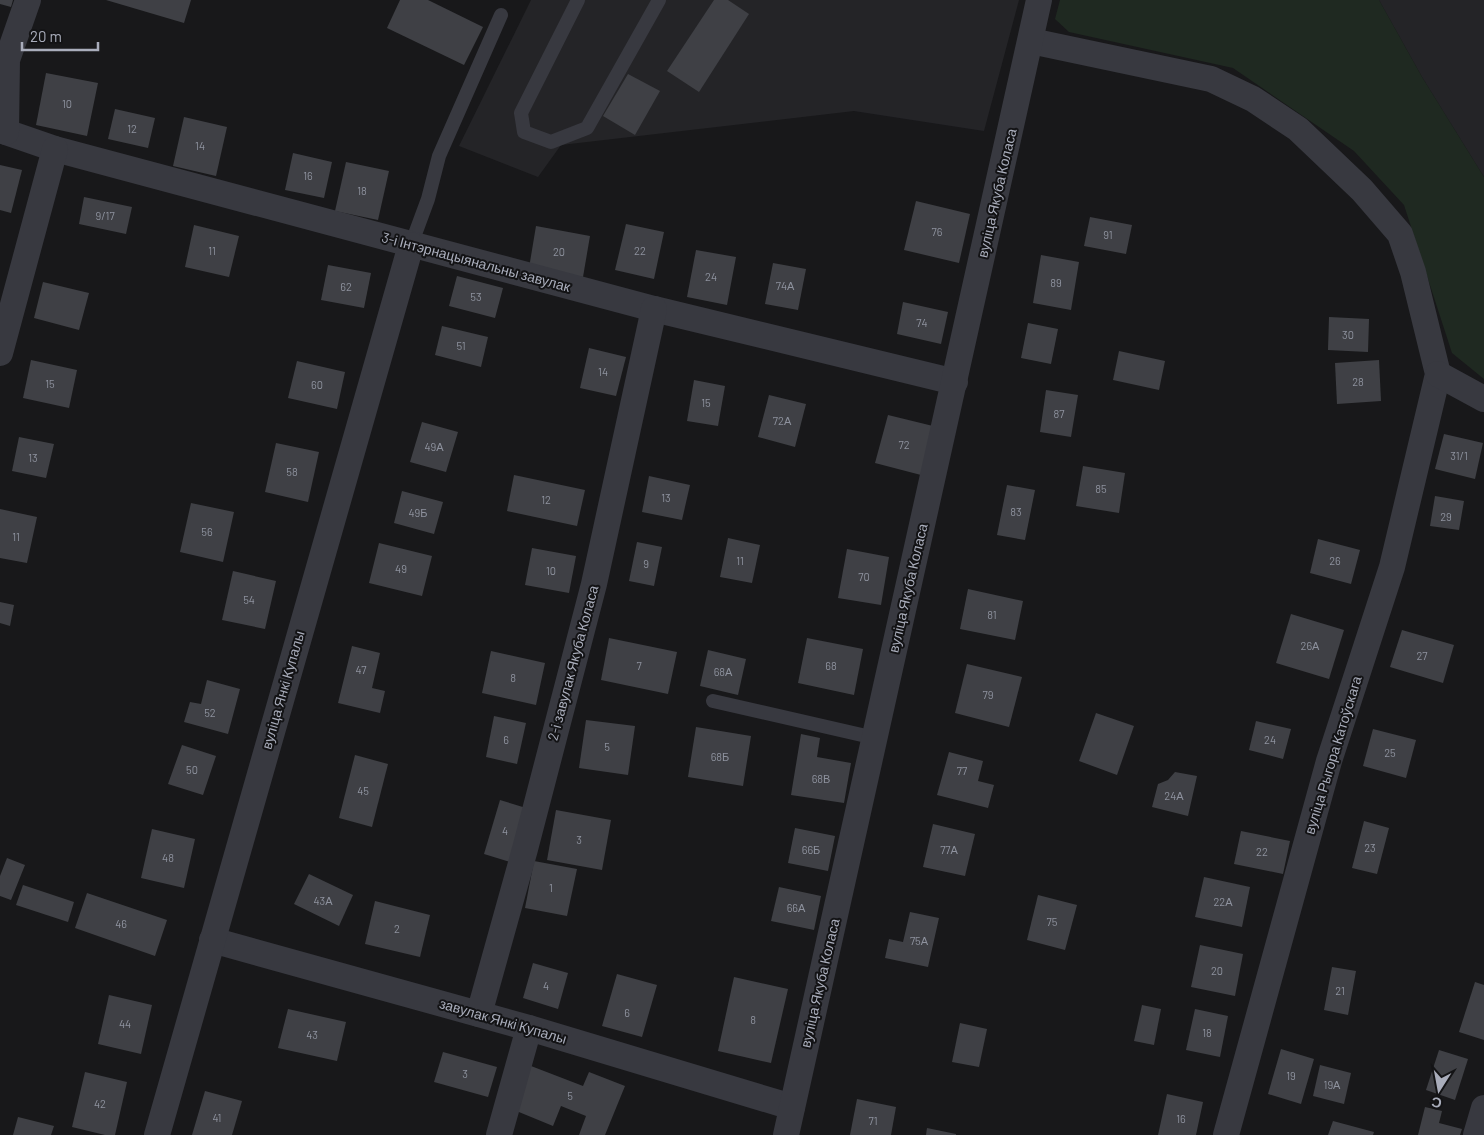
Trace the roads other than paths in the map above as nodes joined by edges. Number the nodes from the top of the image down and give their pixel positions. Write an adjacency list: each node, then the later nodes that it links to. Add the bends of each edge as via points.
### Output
1 (28, 0): 7 (street, via 7,60)
2 (578, 0): 3 (lane, via 521,113 524,132 551,142 587,128)
3 (659, 0)
4 (1039, 0): 6 (street, вуліца Якуба Коласа)
5 (501, 15): 9 (lane, via 439,156)
6 (1030, 42): 12 (street, via 1210,79 1253,99 1298,129 1362,190 1400,234 1413,272); 13 (street, вуліца Якуба Коласа)
7 (3, 131): 8 (street, 3-і Інтэрнацыянальны завулак)
8 (56, 149): 9 (street, 3-і Інтэрнацыянальны завулак); 11 (street)
9 (411, 245): 10 (street, 3-і Інтэрнацыянальны завулак); 17 (street, вуліца Янкі Купалы)
10 (654, 309): 13 (street, 3-і Інтэрнацыянальны завулак); 18 (street, 2-і завулак Якуба Коласа, via 594,584)
11 (0, 353)
12 (1438, 374): 14 (street); 25 (street, вуліца Рыгора Катоўскага, via 1392,567 1330,761)
13 (955, 382): 16 (street, вуліца Якуба Коласа)
14 (1484, 400)
15 (713, 701): 16 (lane)
16 (875, 738): 20 (street, вуліца Якуба Коласа)
17 (212, 940): 18 (street, завулак Янкі Купалы); 22 (street, вуліца Янкі Купалы)
18 (479, 1014): 19 (street, завулак Янкі Купалы)
19 (529, 1028): 20 (street, завулак Янкі Купалы); 23 (street)
20 (792, 1107): 24 (street, вуліца Якуба Коласа)
21 (1484, 1108): 26 (street)
22 (156, 1135)
23 (499, 1135)
24 (786, 1135)
25 (1226, 1135)
26 (1476, 1135)

